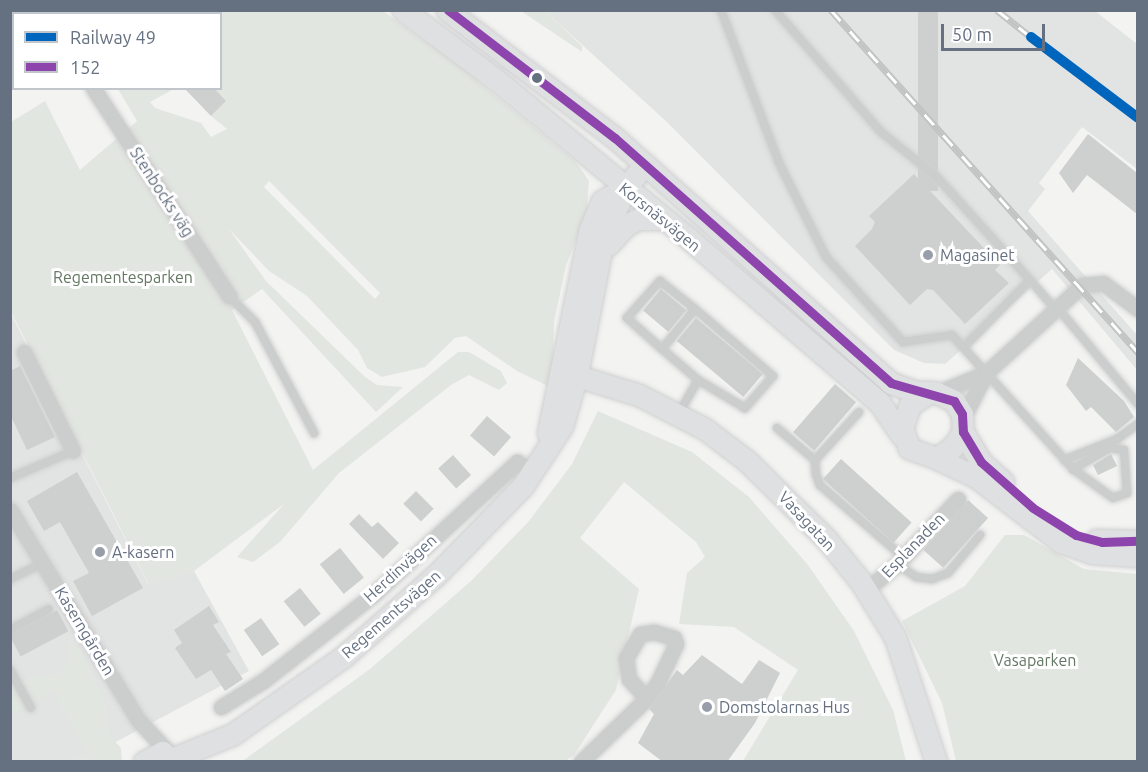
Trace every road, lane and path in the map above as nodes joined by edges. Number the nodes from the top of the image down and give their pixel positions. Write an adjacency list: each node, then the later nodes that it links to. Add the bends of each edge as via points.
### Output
1 (403, 10): 6 (street, Korsnäsvägen, via 494,78)
2 (447, 10): 7 (street, Korsnäsvägen)
3 (720, 10): 17 (lane, via 779,164 826,257 903,342 952,335)
4 (775, 10): 12 (lane, via 881,132 936,176)
5 (94, 90): 13 (street, Stenbocks väg)
6 (590, 159): 8 (street, Korsnäsvägen); 9 (street, via 600,179)
7 (645, 164): 8 (street); 23 (street, Korsnäsvägen, via 891,383)
8 (625, 188): 9 (street); 10 (street, Korsnäsvägen); 11 (street, Regementsvägen)
9 (602, 201): 20 (street, Regementsvägen, via 582,254)
10 (664, 219): 11 (street, via 639,219 627,225); 31 (street, Korsnäsvägen, via 879,402)
11 (602, 252): 20 (street, Regementsvägen)
12 (1030, 280): 14 (lane); 17 (lane)
13 (229, 296): 30 (lane, via 255,322)
14 (1055, 307): 16 (street, via 1090,282 1112,288); 21 (street); 24 (lane)
15 (695, 309): 18 (lane); 18 (lane, via 660,281 627,318); 22 (lane, via 772,376 745,408)
16 (1137, 309)
17 (964, 347): 21 (lane)
18 (662, 349): 22 (lane)
19 (24, 352): 32 (street)
20 (569, 372): 26 (street, Vasagatan); 36 (street, Regementsvägen, via 562,426)
21 (987, 372): 23 (street); 28 (street); 35 (lane)
22 (698, 380): 26 (lane)
23 (934, 393): 28 (street, via 954,401); 31 (street, via 910,405 902,422)
24 (1137, 404)
25 (859, 412): 34 (lane)
26 (678, 414): 48 (street, Vasagatan, via 726,444 768,480 827,540)
27 (1137, 424): 35 (lane, via 1117,439)
28 (963, 425): 33 (street, via 952,448); 43 (street, via 981,462 1056,526 1102,542)
29 (777, 428): 34 (lane)
30 (314, 433)
31 (902, 436): 33 (street, via 914,452)
32 (73, 452): 38 (lane)
33 (936, 458): 44 (street, via 976,477 1061,542 1093,554)
34 (815, 460): 45 (lane, via 820,485)
35 (1064, 460): 37 (lane)
36 (539, 463): 52 (street, Herdinvägen, via 517,462 374,594); 54 (street, Regementsvägen, via 493,520 435,576 343,657)
37 (1072, 469): 37 (lane, via 1117,447 1124,450 1127,493 1113,498)
38 (10, 478)
39 (958, 499): 45 (street, Esplanaden)
40 (10, 510): 41 (street, Kaserngården)
41 (15, 530): 46 (street, Kaserngården)
42 (980, 535): 45 (lane, via 948,573 932,579 916,577)
43 (1137, 541)
44 (1137, 556)
45 (900, 561): 48 (street, Esplanaden)
46 (41, 564): 47 (lane); 57 (street, Kaserngården, via 68,598)
47 (10, 579)
48 (866, 590): 61 (street, Vasagatan, via 900,650)
49 (50, 609): 50 (lane)
50 (10, 630)
51 (10, 670): 56 (lane)
52 (263, 681): 54 (street); 55 (street, Herdinvägen)
53 (646, 698): 60 (street)
54 (280, 704): 59 (street, Regementsvägen, via 212,745)
55 (221, 707)
56 (31, 708)
57 (139, 722): 58 (street, Kaserngården); 59 (street, Kaserngården)
58 (146, 759): 59 (street)
59 (179, 759)
60 (581, 762)
61 (936, 762)

